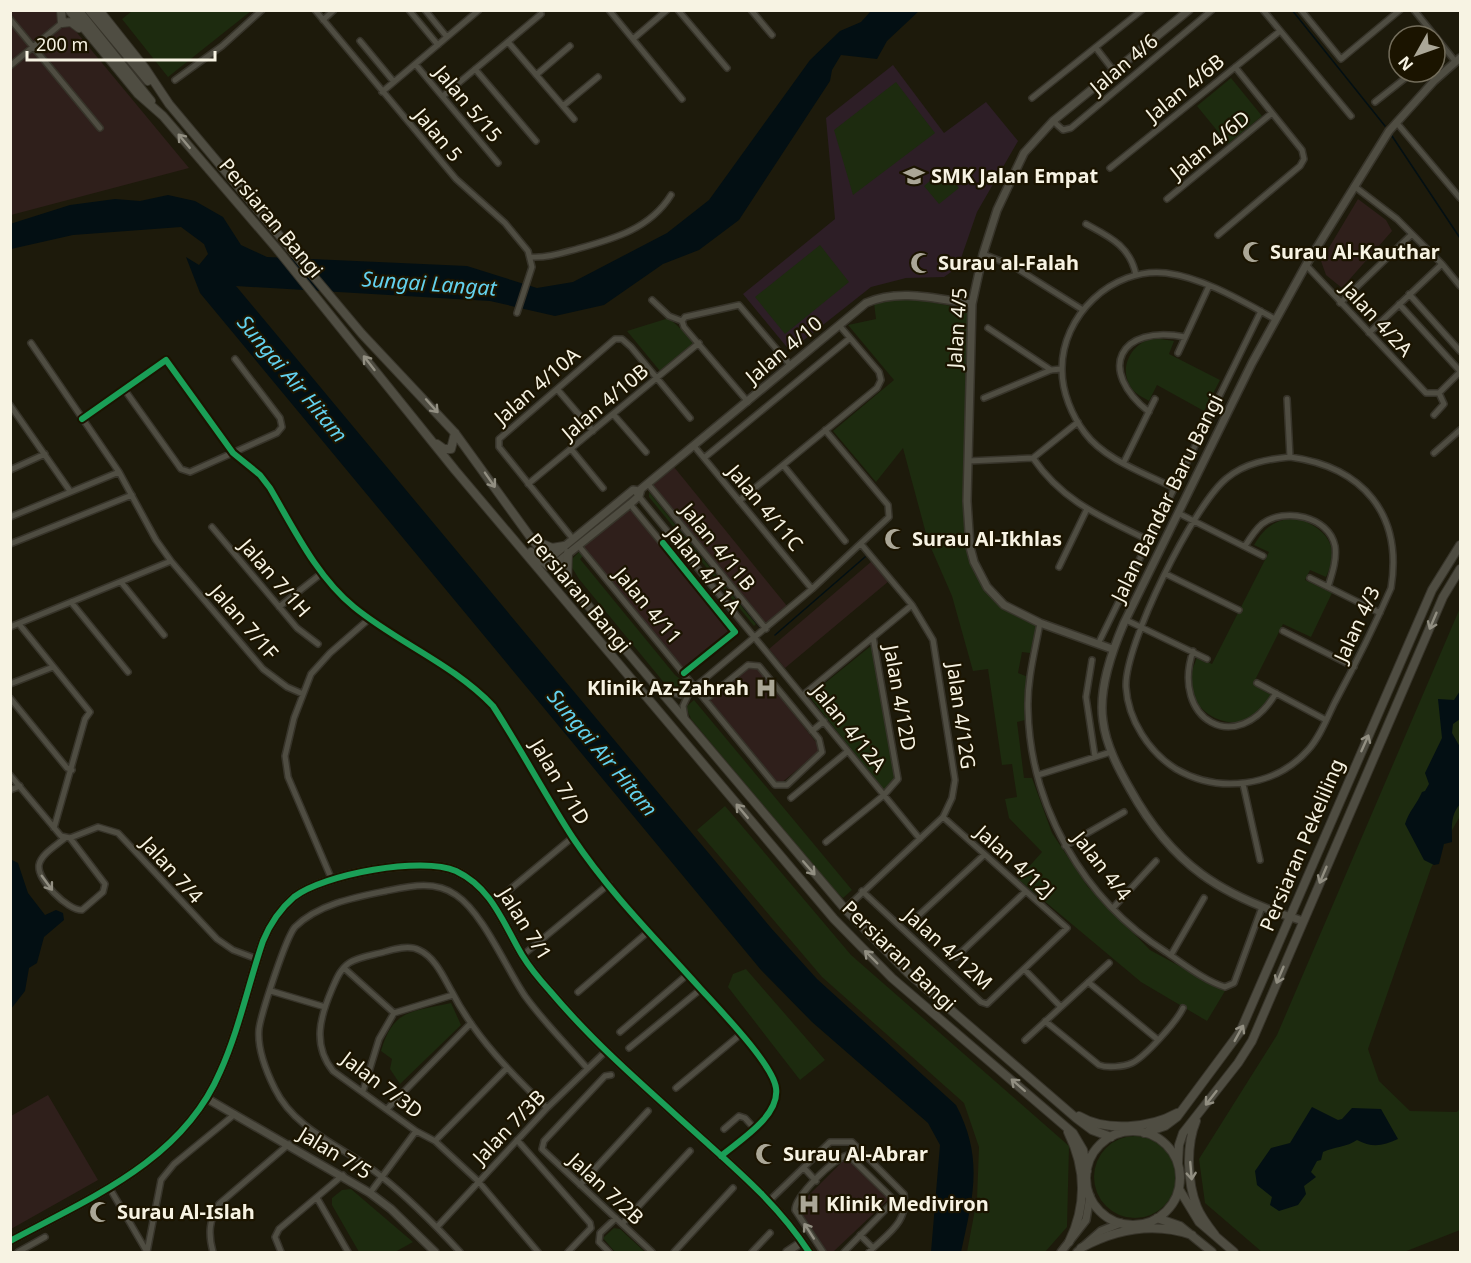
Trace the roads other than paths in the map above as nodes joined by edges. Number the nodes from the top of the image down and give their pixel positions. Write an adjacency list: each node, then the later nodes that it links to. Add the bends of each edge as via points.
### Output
1 (61, 10): 26 (main road)
2 (69, 10): 39 (main road, Persiaran Bangi)
3 (78, 10): 39 (main road)
4 (89, 10): 39 (main road)
5 (99, 10): 56 (main road, Persiaran Bangi)
6 (262, 10): 48 (street)
7 (315, 10): 25 (street, Jalan 5)
8 (334, 10): 25 (street)
9 (409, 10): 34 (street)
10 (425, 10): 30 (street)
11 (479, 10): 30 (street)
12 (609, 10): 31 (street)
13 (667, 10): 31 (street)
14 (678, 10): 43 (street)
15 (751, 10): 29 (street)
16 (1142, 10): 37 (street)
17 (1212, 10): 61 (street, Jalan 4/6, via 1071,128 1063,130)
18 (1263, 10): 28 (street)
19 (1400, 10): 21 (street, via 1341,59)
20 (1414, 10): 27 (street)
21 (1303, 11)
22 (1183, 12): 45 (street, Jalan 4/5)
23 (541, 14): 33 (street)
24 (10, 19): 36 (street)
25 (323, 20): 51 (street, Jalan 5)
26 (62, 22): 36 (street); 39 (main road, via 77,26)
27 (1425, 24)
28 (1280, 31): 42 (street, Jalan 4/6B); 59 (street)
29 (772, 35)
30 (447, 37): 34 (street)
31 (633, 39): 54 (street)
32 (360, 40): 49 (street)
33 (508, 42): 44 (street); 46 (street)
34 (438, 45): 40 (street)
35 (570, 46): 46 (street)
36 (33, 47): 41 (street); 63 (street)
37 (1096, 48): 45 (street); 53 (street)
38 (1458, 60): 62 (street, Jalan Bandar Baru Bangi)
39 (122, 63): 56 (main road); 124 (main road, Persiaran Bangi, one-way to 39, via 277,249 163,116 138,94)
40 (416, 64): 49 (street); 52 (street, Jalan 5/15)
41 (10, 66)
42 (1235, 67): 58 (street); 66 (street, Jalan 4/6B)
43 (727, 68)
44 (475, 69): 52 (street); 64 (street)
45 (1113, 70): 61 (street, Jalan 4/5)
46 (536, 75): 57 (street)
47 (598, 77): 57 (street)
48 (175, 80)
49 (394, 82): 51 (street)
50 (1398, 84): 55 (street)
51 (382, 92): 75 (street, Jalan 5, via 456,179 505,224)
52 (443, 96): 65 (street, Jalan 5/15)
53 (1032, 98)
54 (682, 99)
55 (1375, 102)
56 (169, 104): 123 (main road, Persiaran Bangi, one-way to 123, via 340,307)
57 (563, 106): 60 (street)
58 (1272, 113): 70 (street, Jalan 4/6D); 73 (street, via 1302,150 1304,159)
59 (1351, 116)
60 (574, 119)
61 (1053, 121): 74 (street, Jalan 4/5, via 1024,153)
62 (1396, 122): 67 (street, Jalan Bandar Baru Bangi); 69 (street)
63 (100, 128)
64 (536, 141)
65 (498, 163)
66 (1110, 168)
67 (1354, 186): 72 (street); 77 (street, Jalan Bandar Baru Bangi)
68 (671, 195): 75 (street, via 655,216 616,239 546,257)
69 (1461, 198)
70 (1167, 200)
71 (1086, 224): 78 (street, via 1124,247)
72 (1412, 234): 76 (street); 83 (street)
73 (1218, 235)
74 (983, 254): 84 (street, Jalan 4/5); 86 (street, via 1013,266)
75 (531, 257): 88 (street, via 530,278)
76 (1442, 264): 80 (street); 81 (street)
77 (1306, 266): 83 (street, Jalan 4/2A); 89 (street, Jalan Bandar Baru Bangi)
78 (1136, 275): 79 (street, via 1165,273); 86 (street, via 1111,286)
79 (1209, 286): 87 (street); 94 (street)
80 (1461, 286)
81 (1409, 294): 85 (street); 98 (street)
82 (652, 300): 90 (street, via 669,316)
83 (1340, 303): 93 (street, Jalan 4/2A)
84 (972, 304): 91 (street, Jalan 4/10, via 888,295 866,303); 134 (street, Jalan 4/5)
85 (1399, 304): 93 (street); 104 (street)
86 (1083, 310): 102 (street, via 1071,330)
87 (1261, 311): 89 (street); 143 (street)
88 (517, 313)
89 (1275, 319): 150 (street, Jalan Bandar Baru Bangi)
90 (682, 321): 97 (street); 101 (street, via 685,317 740,306)
91 (839, 325): 95 (street); 101 (street, Jalan 4/10)
92 (988, 328): 103 (street)
93 (1369, 333): 108 (street, Jalan 4/2A, via 1426,393)
94 (1185, 337): 99 (street); 114 (street, via 1146,334 1125,352 1119,369 1122,384)
95 (850, 338): 120 (street, via 879,372 880,380 877,388); 132 (street)
96 (31, 343): 117 (street, Jalan 7/1F)
97 (699, 343): 105 (street, Jalan 4/10B); 112 (street)
98 (1461, 351)
99 (1178, 353)
100 (235, 358): 128 (street, via 280,418 282,427)
101 (790, 366): 112 (street, Jalan 4/10)
102 (1062, 369): 103 (street); 119 (street, via 1064,389)
103 (1051, 370): 109 (street)
104 (1461, 372): 108 (street)
105 (657, 378): 107 (street, Jalan 4/10A, via 627,343 615,339); 115 (street, Jalan 4/10B); 118 (street)
106 (124, 389): 117 (street); 128 (street, via 181,469 190,472); 128 (street, Jalan 7/1D, via 166,360)
107 (557, 389): 122 (street); 140 (street, Jalan 4/10A, via 499,439 499,447)
108 (1438, 393): 116 (street, via 1444,404)
109 (984, 398)
110 (1155, 399): 114 (street)
111 (1287, 399): 131 (street)
112 (748, 402): 125 (street, Jalan 4/10)
113 (10, 405): 130 (street)
114 (1149, 412): 135 (street)
115 (613, 414): 122 (street, Jalan 4/10B); 127 (street)
116 (1434, 415)
117 (82, 418): 139 (street, Jalan 7/1F)
118 (690, 418)
119 (1078, 422): 133 (street); 135 (street, via 1093,441)
120 (825, 430): 136 (street); 159 (street, via 890,508 889,518)
121 (1461, 430): 129 (street)
122 (593, 431): 126 (street, Jalan 4/10B)
123 (455, 433): 124 (main road, via 449,450); 154 (main road, Persiaran Bangi, one-way to 154)
124 (430, 440): 138 (main road, Persiaran Bangi)
125 (694, 446): 132 (street, Jalan 4/11C); 141 (street, Jalan 4/10)
126 (571, 449): 140 (street, Jalan 4/10B); 142 (street)
127 (645, 452)
128 (233, 453): 168 (street, Jalan 7/1D, via 270,488)
129 (1434, 453)
130 (45, 454): 137 (street); 144 (street)
131 (1290, 457): 152 (street, Jalan 4/3, via 1255,463 1228,477 1213,491); 179 (street, Jalan 4/3, via 1316,460 1343,471 1364,487 1387,520 1395,565 1391,588)
132 (704, 458): 147 (street, Jalan 4/11C)
133 (1033, 458): 134 (street); 149 (street, via 1048,480)
134 (968, 461): 182 (street, Jalan 4/5, via 970,547 979,575 1004,605)
135 (1124, 462): 143 (street)
136 (783, 465): 147 (street); 157 (street)
137 (10, 470)
138 (455, 470): 165 (main road, via 471,482 537,560); 193 (main road, Persiaran Bangi)
139 (119, 472): 144 (street); 146 (street, Jalan 7/1F)
140 (528, 484): 155 (street, Jalan 4/10A)
141 (648, 484): 145 (street, Jalan 4/10); 187 (street, Jalan 4/11B)
142 (603, 488)
143 (1174, 488): 156 (street)
144 (70, 491): 151 (street)
145 (637, 492): 148 (street, Jalan 4/10); 155 (street, Jalan 4/10); 184 (street, Jalan 4/11A)
146 (132, 495): 158 (street); 164 (street, Jalan 7/1F)
147 (739, 501): 174 (street, Jalan 4/11C)
148 (630, 504): 155 (street, Jalan 4/10); 189 (street, Jalan 4/11A)
149 (1087, 509): 156 (street); 166 (street)
150 (1178, 513): 152 (street); 181 (street, Jalan Bandar Baru Bangi)
151 (10, 517)
152 (1194, 521): 161 (street); 169 (street, Jalan 4/3)
153 (212, 527): 177 (street, Jalan 7/1H)
154 (531, 538): 162 (main road, via 546,547); 165 (main road, Persiaran Bangi)
155 (574, 539): 162 (street, Jalan 4/10); 204 (street, Jalan 4/11)
156 (1148, 540): 195 (street)
157 (845, 541)
158 (10, 544)
159 (861, 544): 174 (street); 176 (street, Jalan 4/12G)
160 (1461, 544): 251 (main road, Persiaran Pekeliling, one-way to 160, via 1432,590)
161 (1245, 546): 163 (street); 173 (street, via 1262,524 1275,517 1293,515 1314,521 1334,542 1334,566)
162 (566, 549): 165 (street, Jalan 4/10); 171 (main road)
163 (1263, 556)
164 (171, 561): 172 (street); 211 (street, Jalan 7/1F, via 263,669)
165 (550, 563): 171 (main road, Persiaran Bangi); 193 (main road, via 550,576 596,632)
166 (1059, 567)
167 (1461, 569): 252 (main road, Persiaran Pekeliling, one-way to 252, via 1443,597)
168 (322, 573): 177 (street); 180 (street, Jalan 7/1D)
169 (1166, 574): 178 (street); 186 (street, Jalan 4/3)
170 (1310, 578): 173 (street)
171 (568, 581): 208 (main road, Persiaran Bangi)
172 (121, 582): 175 (street); 190 (street)
173 (1328, 587): 179 (street)
174 (812, 589): 187 (street)
175 (71, 602): 183 (street); 202 (street)
176 (912, 605): 192 (street); 231 (street, Jalan 4/12G, via 928,628 937,654 955,780)
177 (279, 607): 194 (street, Jalan 7/1H)
178 (1239, 610)
179 (1380, 613): 201 (street, Jalan 4/3)
180 (369, 619): 211 (street, via 330,653 312,674); 234 (street, Jalan 7/1D, via 478,690 493,706)
181 (1125, 620): 186 (street); 196 (street, Jalan Bandar Baru Bangi)
182 (1040, 623): 195 (street, Jalan 4/5); 224 (street, Jalan 4/4, via 1028,690)
183 (19, 624): 185 (street); 200 (street)
184 (745, 624): 189 (street); 191 (street, Jalan 4/11A)
185 (10, 627)
186 (1141, 627): 197 (street); 225 (street, Jalan 4/3, via 1130,657 1126,687 1140,733 1157,754 1190,777)
187 (766, 629): 191 (street)
188 (1283, 631): 201 (street)
189 (735, 632): 204 (street, Jalan 4/11A)
190 (164, 635)
191 (756, 637): 203 (street, Jalan 4/12A); 209 (street)
192 (873, 637): 212 (street); 228 (street, Jalan 4/12D, via 899,777)
193 (600, 643): 293 (main road, Persiaran Bangi, one-way to 193, via 892,978 834,919)
194 (318, 644)
195 (1098, 644): 196 (street, Jalan 4/5)
196 (1112, 650): 220 (street, Jalan Bandar Baru Bangi, via 1102,709)
197 (1192, 651): 198 (street); 210 (street, via 1187,689 1191,702 1211,721 1231,727 1249,723 1267,707)
198 (1207, 659)
199 (1092, 660): 221 (street, via 1086,697)
200 (53, 667): 207 (street); 222 (street, via 90,712)
201 (1354, 667): 215 (street, Jalan 4/3)
202 (128, 672)
203 (784, 672): 205 (street); 212 (street, Jalan 4/12A)
204 (684, 673): 209 (street, Jalan 4/11)
205 (772, 681): 214 (street, via 759,666 748,665); 218 (street)
206 (1257, 683): 210 (street)
207 (10, 684)
208 (654, 684): 209 (street, via 672,695); 217 (main road, Persiaran Bangi)
209 (693, 689): 214 (street, Jalan 4/11); 217 (street, via 683,706)
210 (1275, 693): 215 (street)
211 (303, 694): 241 (street, via 285,756 288,777)
212 (803, 696): 216 (street, Jalan 4/12A)
213 (10, 698): 222 (street)
214 (705, 700): 218 (street, Jalan 4/11, via 778,787 787,785 820,757 822,747)
215 (1326, 720): 225 (street, Jalan 4/3, via 1314,743 1297,761 1263,780)
216 (824, 721): 218 (street); 219 (street, Jalan 4/12A)
217 (690, 727): 249 (main road, Persiaran Bangi, one-way to 249)
218 (812, 731)
219 (848, 751): 228 (street, Jalan 4/12A); 229 (street)
220 (1111, 752): 221 (street); 248 (street, Jalan Bandar Baru Bangi, via 1144,814 1167,844 1190,867 1218,886)
221 (1095, 757): 224 (street)
222 (72, 770): 232 (street)
223 (10, 775): 226 (street)
224 (1038, 775): 237 (street, Jalan 4/4, via 1047,810)
225 (1244, 784): 240 (street)
226 (20, 786): 227 (street); 232 (street)
227 (10, 790)
228 (884, 795): 235 (street, Jalan 4/12A); 236 (street)
229 (791, 798)
230 (1124, 812): 237 (street)
231 (944, 817): 235 (street, Jalan 4/12G); 238 (street, Jalan 4/12J)
232 (54, 828): 233 (street)
233 (65, 837): 233 (street, one-way to 233, via 43,857 40,872 63,903 82,909 103,892 105,884); 258 (street, Jalan 7/4, via 98,827 118,833 217,939 233,950)
234 (573, 837): 242 (street, Jalan 7/1D); 243 (street)
235 (920, 839): 244 (street, Jalan 4/12G)
236 (826, 842)
237 (1065, 846): 247 (street, Jalan 4/4)
238 (984, 855): 245 (street, Jalan 4/12J); 250 (street)
239 (1156, 861): 247 (street)
240 (1260, 861)
241 (332, 880): 255 (street, Jalan 7/1, via 423,864 457,872 483,889); 258 (street, Jalan 7/1, via 309,889 285,906 269,927)
242 (609, 884): 254 (street, Jalan 7/1D); 255 (street)
243 (508, 891)
244 (862, 891): 249 (street, Jalan 4/12G); 261 (street, Jalan 4/12M, via 981,1002 987,1004)
245 (1025, 892): 253 (street, Jalan 4/12J); 257 (street)
246 (1204, 898): 256 (street)
247 (1113, 908): 256 (street, Jalan 4/4, via 1145,939)
248 (1262, 908): 251 (street, Jalan Bandar Baru Bangi); 256 (street, Jalan 4/4, via 1231,985 1222,987)
249 (845, 909): 286 (main road, Persiaran Bangi, via 908,973)
250 (918, 916)
251 (1289, 917): 252 (street, Jalan Bandar Baru Bangi); 289 (main road, Persiaran Pekeliling, one-way to 251, via 1240,1032)
252 (1303, 921): 292 (main road, Persiaran Pekeliling, one-way to 292, via 1251,1041)
253 (1067, 928): 261 (street, Jalan 4/12M)
254 (649, 931): 262 (street, Jalan 7/1D); 266 (street)
255 (523, 955): 279 (street, Jalan 7/1, via 566,1010)
256 (1171, 955)
257 (956, 957)
258 (257, 958): 285 (street, Jalan 7/1, via 231,1046)
259 (1109, 963): 263 (street)
260 (344, 968): 267 (street, via 394,949 418,948 431,957); 268 (street, Jalan 7/3D); 271 (street)
261 (1024, 969): 269 (street)
262 (688, 974): 264 (street, Jalan 7/1D); 274 (street)
263 (1088, 982): 269 (street); 276 (street)
264 (701, 989): 275 (street, Jalan 7/1D); 278 (street)
265 (271, 991): 268 (street); 281 (street, via 281,953 294,928 323,908 382,891 426,885 457,896 475,914 524,994); 308 (street, via 259,1038 275,1091 295,1118)
266 (578, 992)
267 (453, 995): 271 (street); 273 (street)
268 (324, 1007): 284 (street, Jalan 7/3D, via 319,1037 324,1056 333,1071)
269 (1061, 1007): 272 (street)
270 (1183, 1008): 276 (street)
271 (394, 1013): 284 (street, via 382,1032)
272 (1045, 1021): 276 (street, via 1103,1066 1131,1063); 277 (street)
273 (471, 1023): 280 (street); 287 (street)
274 (620, 1032)
275 (741, 1034): 283 (street); 294 (street, Jalan 7/1D, via 767,1067 776,1087 771,1110)
276 (1157, 1039)
277 (1025, 1040)
278 (629, 1048)
279 (606, 1051): 281 (street, Jalan 7/3B); 303 (street, Jalan 7/1)
280 (507, 1068): 288 (street); 300 (street)
281 (587, 1068): 288 (street, Jalan 7/3B)
282 (611, 1075): 311 (street, Jalan 7/2B, via 605,1076 542,1146)
283 (676, 1088)
284 (363, 1092): 287 (street, Jalan 7/3D)
285 (206, 1098): 291 (street, Jalan 7/5); 312 (street, Jalan 7/1, via 159,1155)
286 (1060, 1104): 289 (main road, via 1091,1123 1110,1126 1154,1121); 298 (main road, Persiaran Bangi, via 1092,1130)
287 (388, 1108): 296 (street, Jalan 7/3D)
288 (547, 1108): 299 (street, Jalan 7/3B)
289 (1183, 1109): 297 (main road, Persiaran Pekeliling, via 1168,1124)
290 (648, 1111): 311 (street)
291 (235, 1114): 301 (street, Jalan 7/5); 335 (street, via 174,1164 161,1180)
292 (1198, 1114): 304 (main road, Persiaran Pekeliling, via 1181,1137); 326 (main road, one-way to 326, via 1190,1139 1192,1187 1197,1206)
293 (1062, 1124): 306 (main road, Persiaran Bangi, via 1079,1141); 331 (main road, via 1078,1157 1083,1188 1081,1214)
294 (754, 1128): 295 (street, via 740,1116); 303 (street, Jalan 7/1D)
295 (724, 1130)
296 (416, 1131): 300 (street, Jalan 7/3D); 308 (street)
297 (1144, 1133): 298 (main road, via 1130,1131); 304 (main road, via 1165,1144)
298 (1111, 1137): 306 (main road, via 1093,1154)
299 (517, 1140): 310 (street, Jalan 7/3B); 342 (street, via 590,1222 591,1228)
300 (435, 1141): 310 (street, Jalan 7/3D)
301 (289, 1144): 307 (street, Jalan 7/5); 336 (street, via 219,1204 208,1237)
302 (690, 1151): 322 (street)
303 (722, 1156): 318 (street, Jalan 7/1)
304 (1178, 1164): 314 (main road)
305 (804, 1168): 309 (street); 318 (street); 332 (street, via 830,1142 852,1142 904,1194 905,1216)
306 (1087, 1171): 316 (main road)
307 (343, 1175): 315 (street, Jalan 7/5); 317 (street)
308 (382, 1176): 315 (street); 323 (street)
309 (816, 1180): 325 (street, via 848,1155 891,1197 892,1203); 349 (street, one-way to 309, via 795,1210 797,1200)
310 (478, 1181): 323 (street, Jalan 7/3B); 341 (street, Jalan 7/3D)
311 (580, 1185): 319 (street, Jalan 7/2B)
312 (109, 1187): 329 (street, Jalan 7/1); 335 (street)
313 (733, 1188): 345 (street)
314 (1179, 1189): 320 (main road, via 1173,1204); 326 (main road, via 1193,1214)
315 (370, 1193): 339 (street, Jalan 7/5)
316 (1090, 1196): 321 (main road, via 1100,1211); 331 (street, via 1086,1220)
317 (317, 1198): 337 (street, via 279,1229 275,1237); 338 (street)
318 (770, 1200): 330 (street, Jalan 7/1)
319 (616, 1218): 322 (street, Jalan 7/2B); 343 (street, via 600,1233 599,1242)
320 (1157, 1218): 321 (main road, via 1140,1224); 327 (main road, via 1176,1224)
321 (1121, 1223): 333 (street, via 1101,1231)
322 (622, 1224): 344 (street, Jalan 7/2B)
323 (437, 1227): 340 (street)
324 (770, 1233): 346 (street)
325 (860, 1235): 332 (street); 350 (street)
326 (1215, 1235): 353 (main road)
327 (1192, 1236): 333 (main road, via 1164,1228 1137,1229 1112,1234); 352 (main road)
328 (45, 1237): 334 (street)
329 (10, 1241)
330 (802, 1242): 347 (street); 348 (street, Jalan 7/1)
331 (1069, 1242): 351 (street)
332 (871, 1250)
333 (1079, 1250)
334 (18, 1252)
335 (147, 1252)
336 (213, 1252)
337 (280, 1252)
338 (348, 1252)
339 (435, 1252)
340 (460, 1252)
341 (538, 1252)
342 (568, 1252)
343 (609, 1252)
344 (652, 1252)
345 (674, 1252)
346 (752, 1252)
347 (787, 1252)
348 (809, 1252)
349 (823, 1252)
350 (844, 1252)
351 (1060, 1252)
352 (1212, 1252)
353 (1234, 1252)

